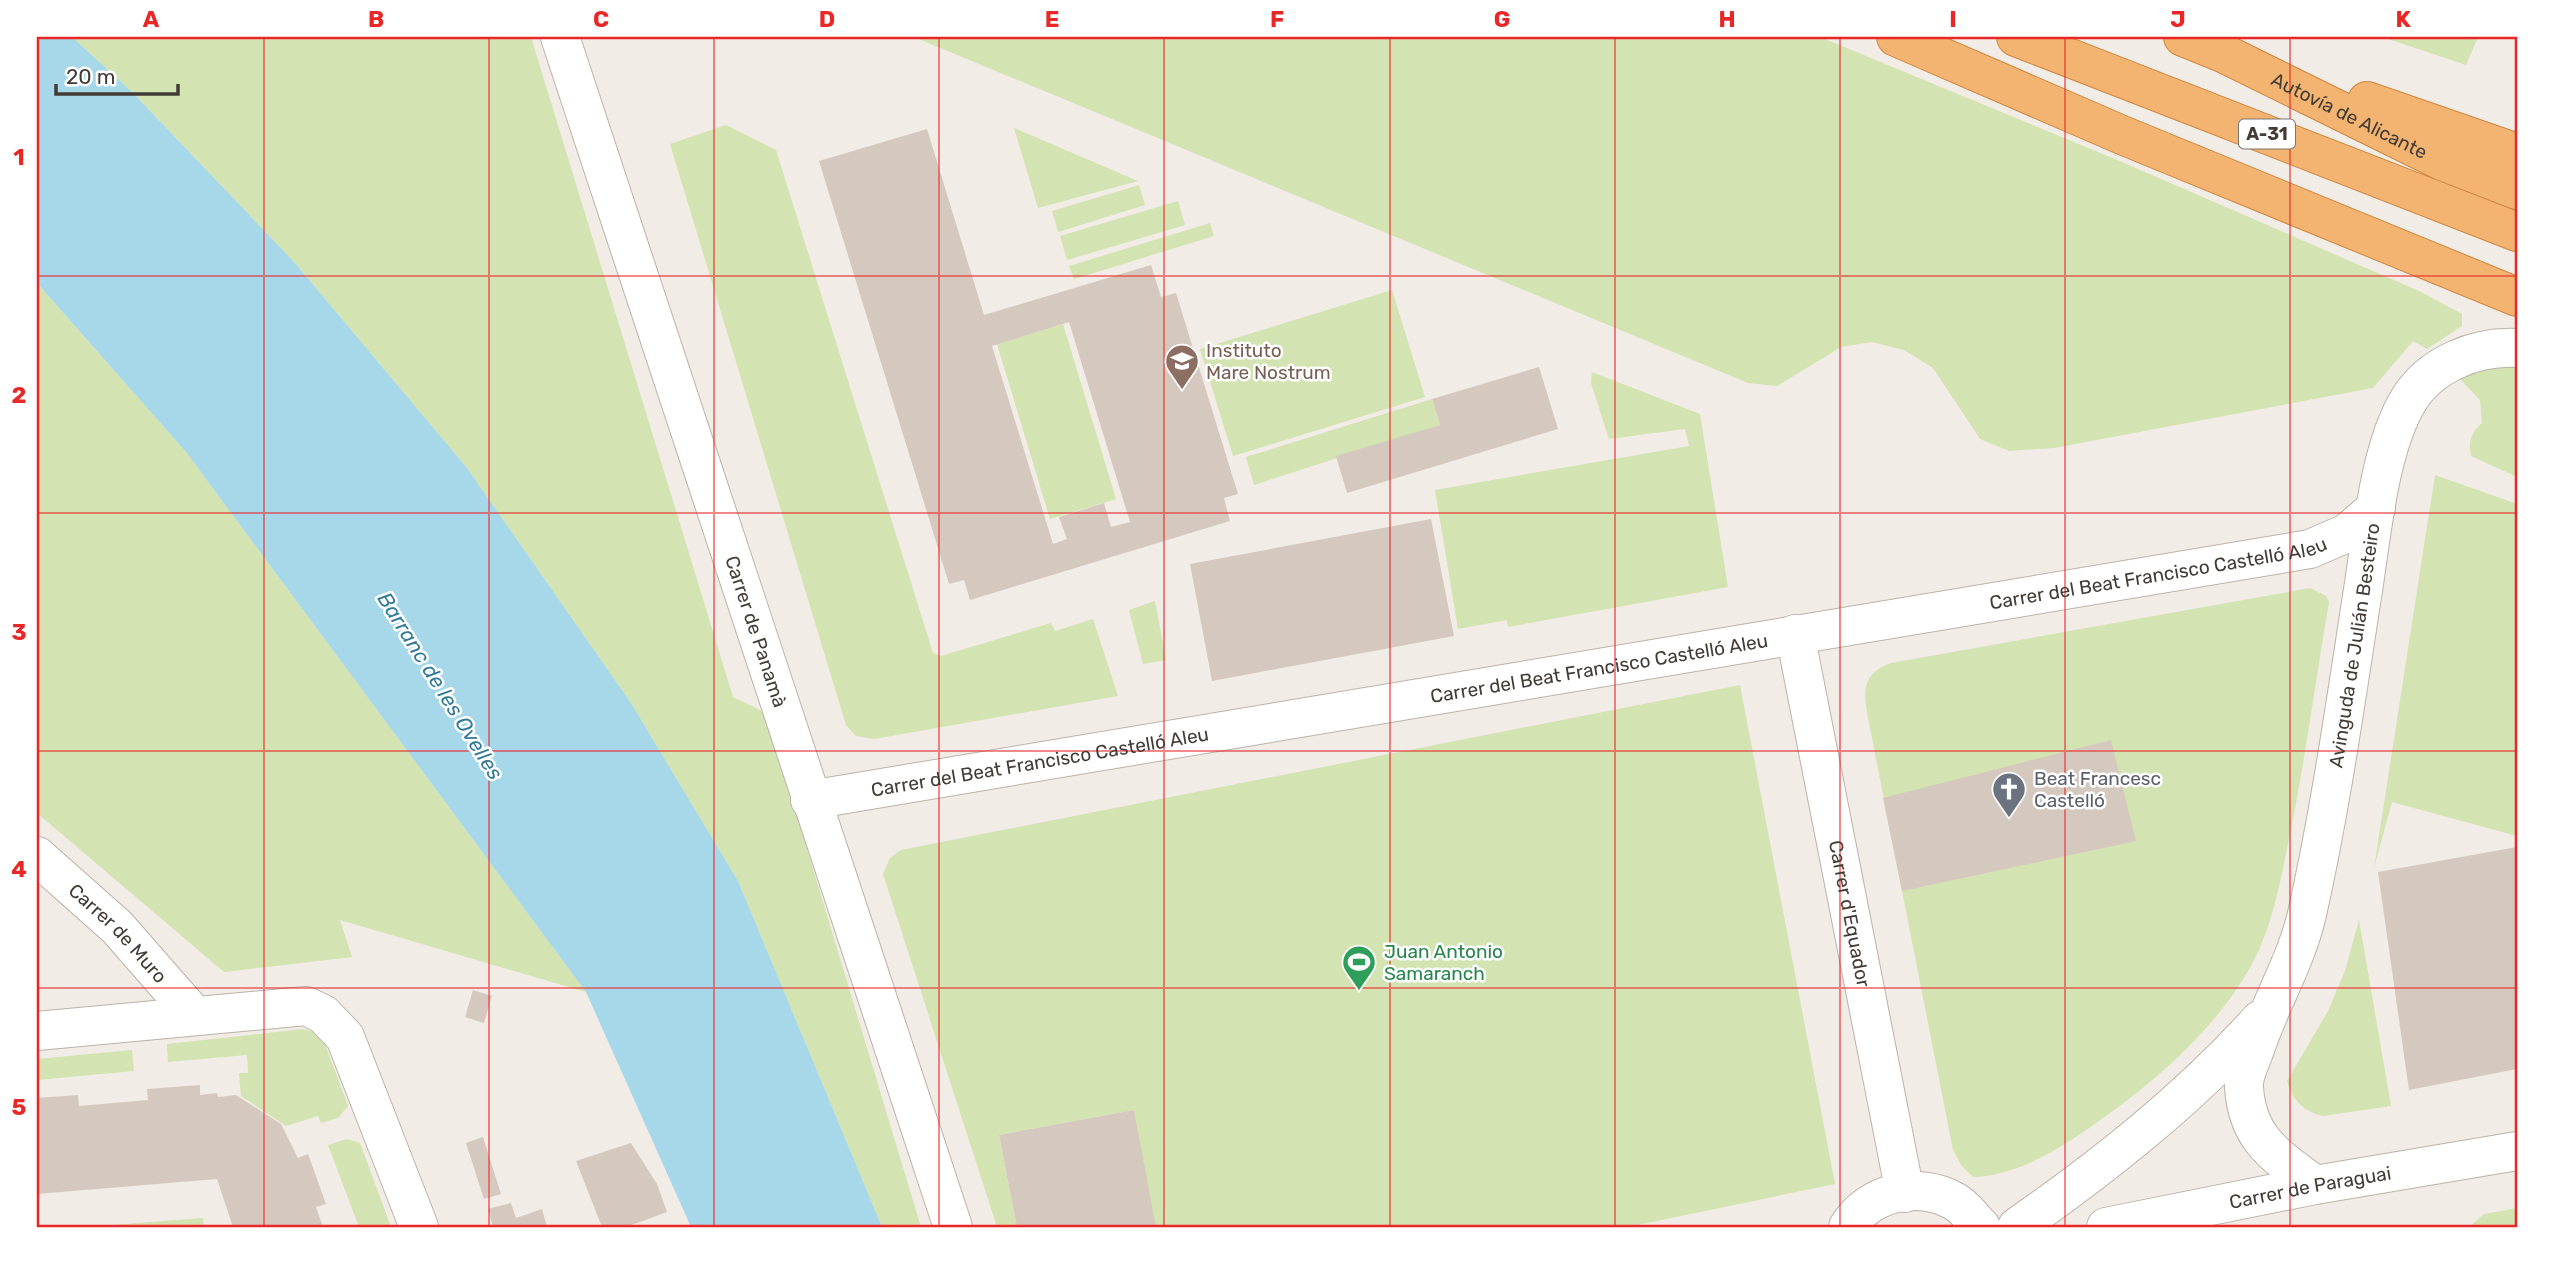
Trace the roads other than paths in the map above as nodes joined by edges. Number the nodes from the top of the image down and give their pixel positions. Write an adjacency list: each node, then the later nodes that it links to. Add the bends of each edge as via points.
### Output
1 (560, 37): 13 (street, Carrer de Panamà)
2 (1896, 37): 9 (highway)
3 (2016, 37): 8 (highway, A-31)
4 (2183, 37): 5 (highway, Autovía de Alicante / A-31)
5 (2225, 54): 6 (highway); 7 (highway, Autovía de Alicante / A-31, via 2442,161)
6 (2517, 153)
7 (2517, 190)
8 (2517, 232)
9 (2517, 297)
10 (2517, 348): 11 (street, Avinguda de Julián Besteiro, via 2477,351 2452,361 2410,398 2395,425)
11 (2376, 508): 12 (street, Carrer del Beat Francisco Castelló Aleu, via 2347,533 2309,549); 15 (street, Avinguda de Julián Besteiro, via 2324,840 2304,925)
12 (1795, 634): 13 (street, Carrer del Beat Francisco Castelló Aleu); 20 (street, Carrer d'Equador)
13 (810, 800): 22 (street, Carrer de Panamà)
14 (37, 856): 16 (street, Carrer de Muro, via 117,927)
15 (2267, 1012): 19 (street, Avinguda de Julián Besteiro, via 2244,1083 2246,1112 2256,1135); 25 (street, Avinguda de Julián Besteiro, via 2234,1048 2084,1181)
16 (194, 1015): 17 (street); 21 (street, via 306,1006 323,1014 345,1037)
17 (37, 1031)
18 (2517, 1152): 19 (street, Carrer de Paraguai)
19 (2315, 1185): 26 (street, Carrer de Paraguai)
20 (1905, 1193): 23 (street, via 1881,1196 1856,1214); 24 (street, via 1923,1189 1955,1201)
21 (419, 1227)
22 (953, 1227)
23 (1848, 1227)
24 (1981, 1227)
25 (2017, 1227)
26 (2106, 1227)

